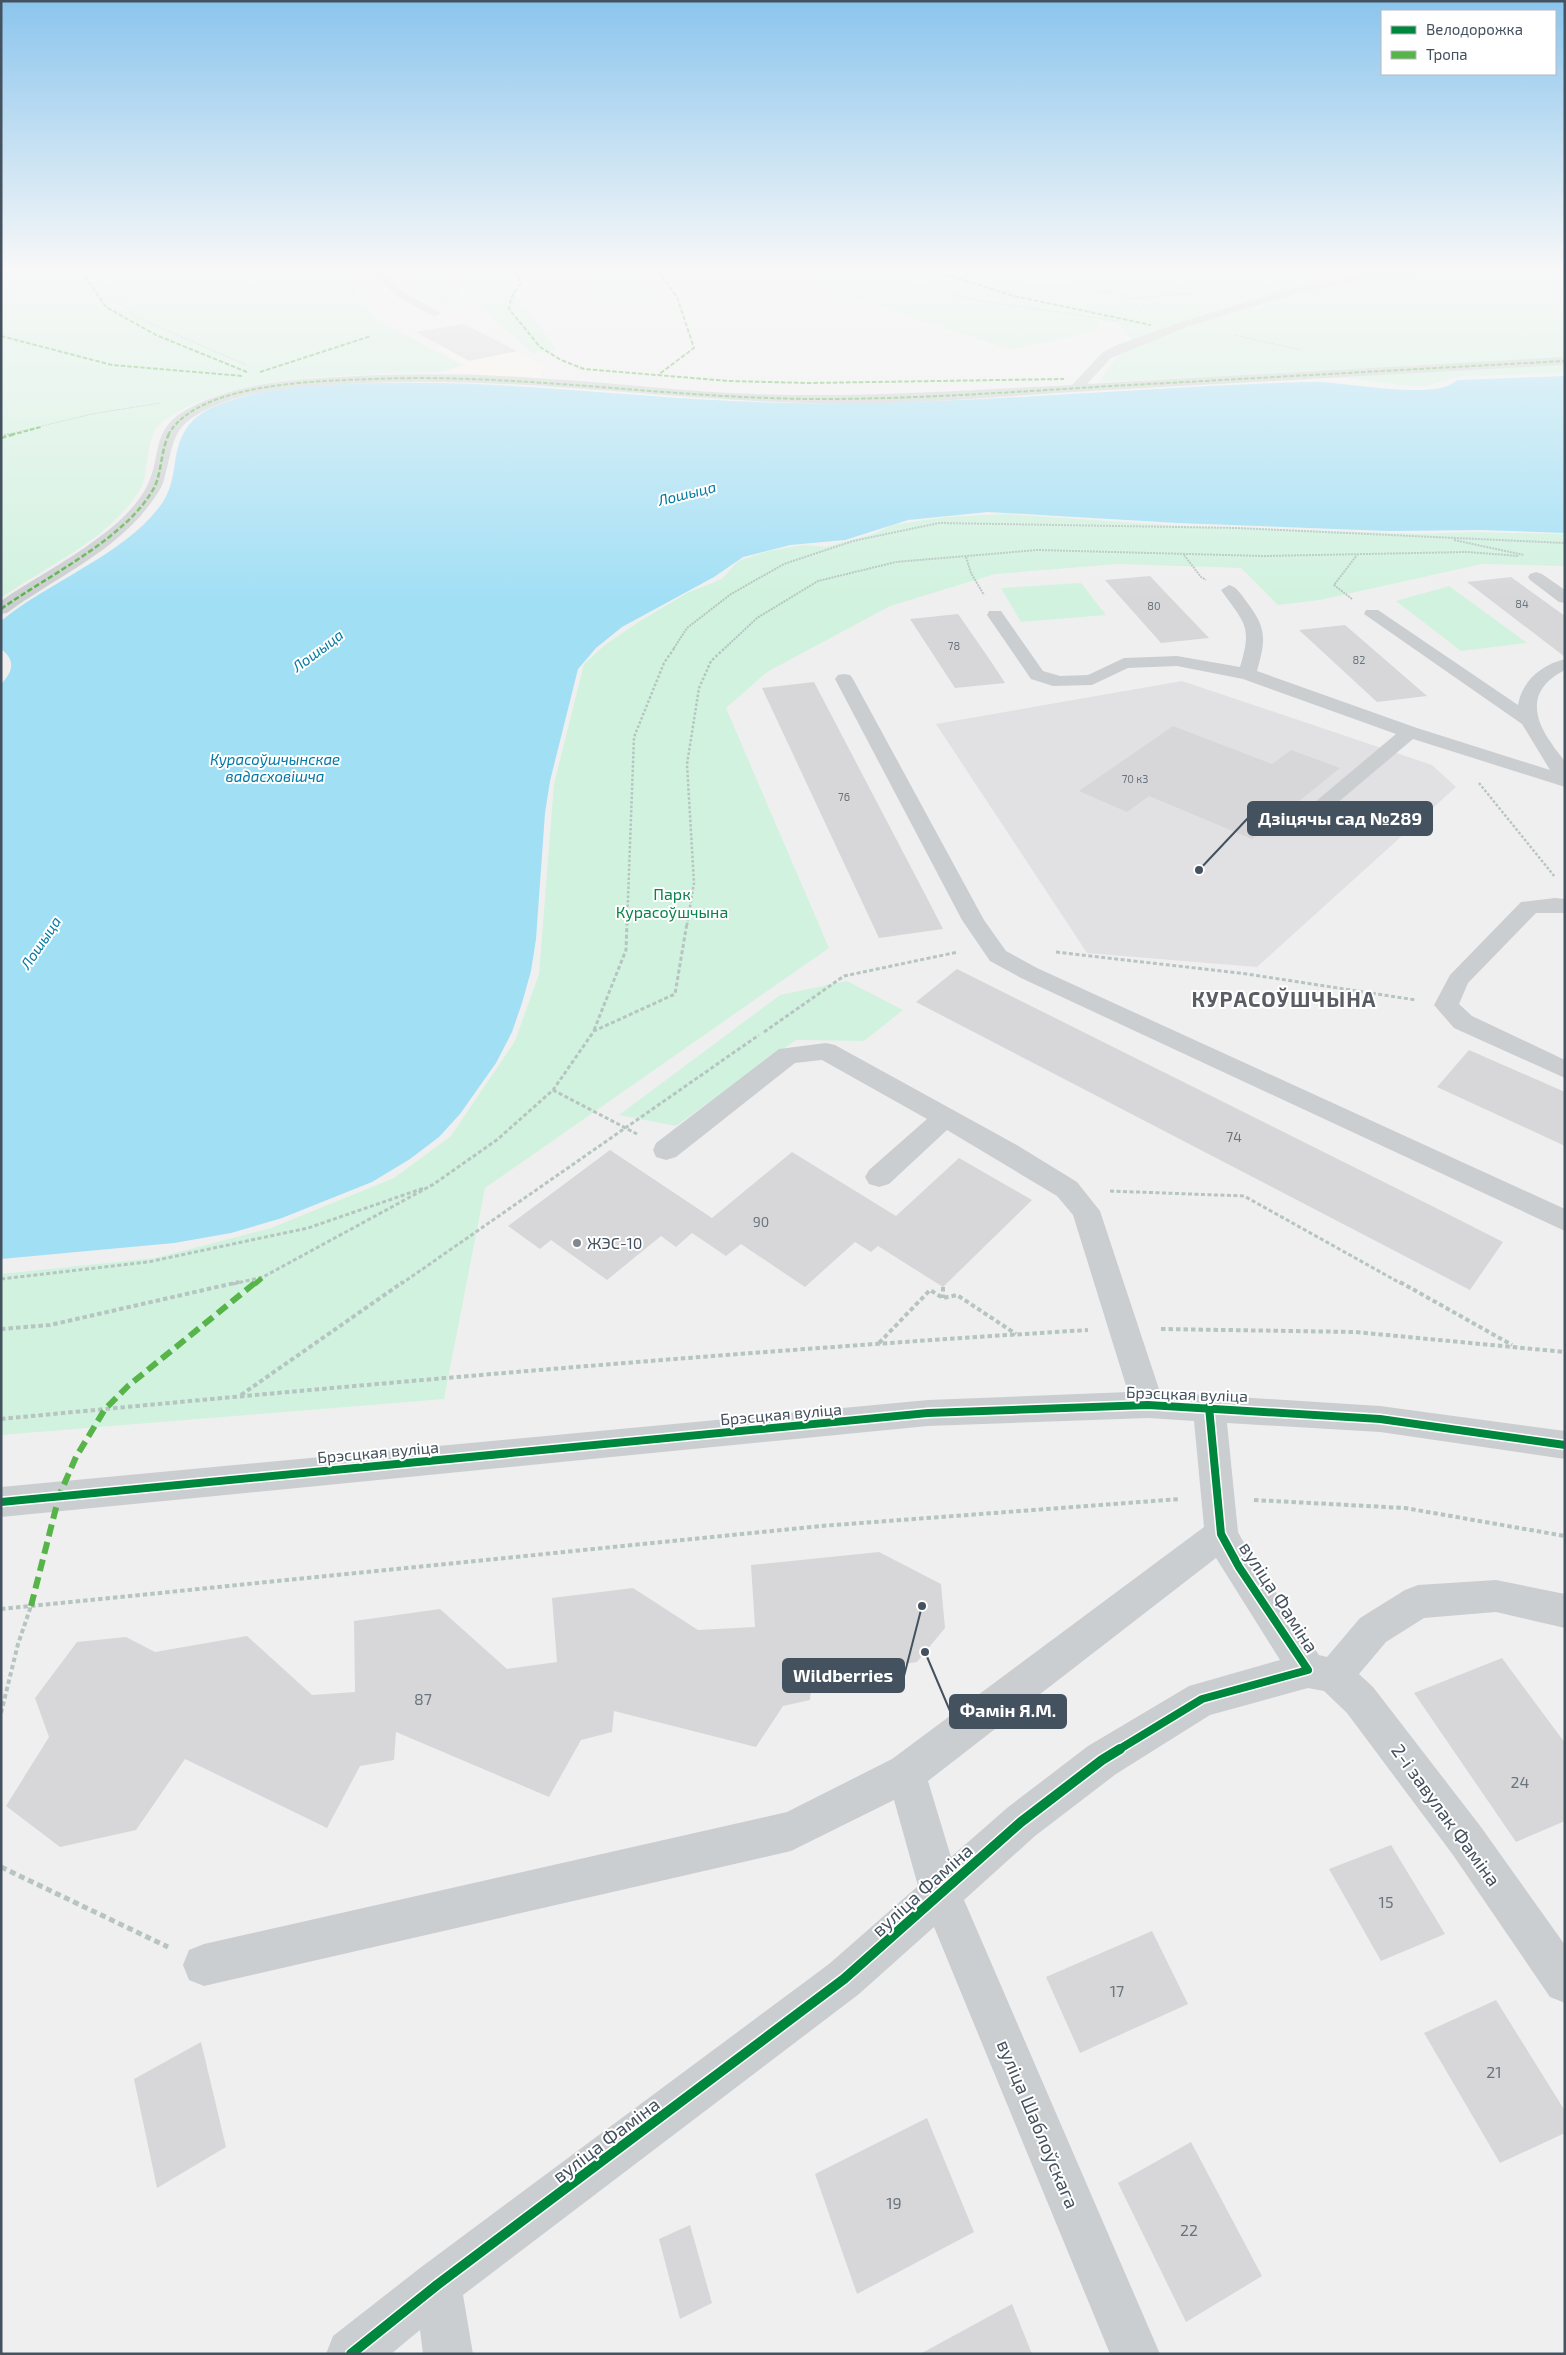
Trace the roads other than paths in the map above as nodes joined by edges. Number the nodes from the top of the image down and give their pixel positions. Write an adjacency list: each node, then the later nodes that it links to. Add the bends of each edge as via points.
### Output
1 (336, 381): 9 (street, via 274,386 232,395 206,404 174,423 167,433 156,484 137,511 102,543)
2 (538, 381): 5 (street, via 786,399 882,399)
3 (1083, 381): 5 (street)
4 (1210, 381): 5 (street)
5 (1076, 388)
6 (1536, 577): 8 (street)
7 (1229, 590): 13 (street, via 1254,621 1257,643)
8 (1565, 598)
9 (1, 609)
10 (1372, 614): 15 (street)
11 (995, 615): 13 (street, via 1037,675 1059,682 1092,680 1124,663 1177,661)
12 (1565, 664): 15 (street, via 1541,677 1528,693 1525,708)
13 (1247, 674): 16 (street)
14 (844, 679): 25 (street, via 973,920 998,956)
15 (1529, 721): 17 (street)
16 (1410, 732): 18 (street); 19 (street)
17 (1565, 777)
18 (1565, 781)
19 (1297, 827)
20 (1565, 906): 21 (street, via 1529,907 1458,980 1446,1005 1463,1022)
21 (1565, 1070)
22 (944, 1117): 23 (street, via 826,1051 788,1055); 24 (street); 26 (street, via 1067,1189 1086,1211)
23 (666, 1150)
24 (879, 1177)
25 (1565, 1220)
26 (1148, 1405): 27 (street, Брэсцкая вуліца); 29 (street, Брэсцкая вуліца, via 928,1414)
27 (1209, 1407): 28 (street, Брэсцкая вуліца, via 1380,1419); 30 (street, вуліца Фаміна)
28 (1565, 1445)
29 (1, 1502)
30 (1220, 1516): 32 (street, вуліца Фаміна, via 1239,1567); 33 (street)
31 (1565, 1611): 32 (street, via 1496,1596 1418,1602 1373,1630)
32 (1321, 1673): 34 (street, вуліца Фаміна, via 1202,1699 1102,1760 1021,1822); 36 (street, 2-і завулак Фаміна, via 1360,1700 1461,1833)
33 (906, 1773): 34 (street, вуліца Шаблоўскага); 35 (street, via 791,1831)
34 (941, 1894): 37 (street, вуліца Фаміна, via 844,1979); 40 (street, вуліца Шаблоўскага)
35 (204, 1964)
36 (1565, 1982)
37 (437, 2285): 38 (street, вуліца Фаміна); 39 (street)
38 (351, 2354)
39 (448, 2354)
40 (1135, 2354)

